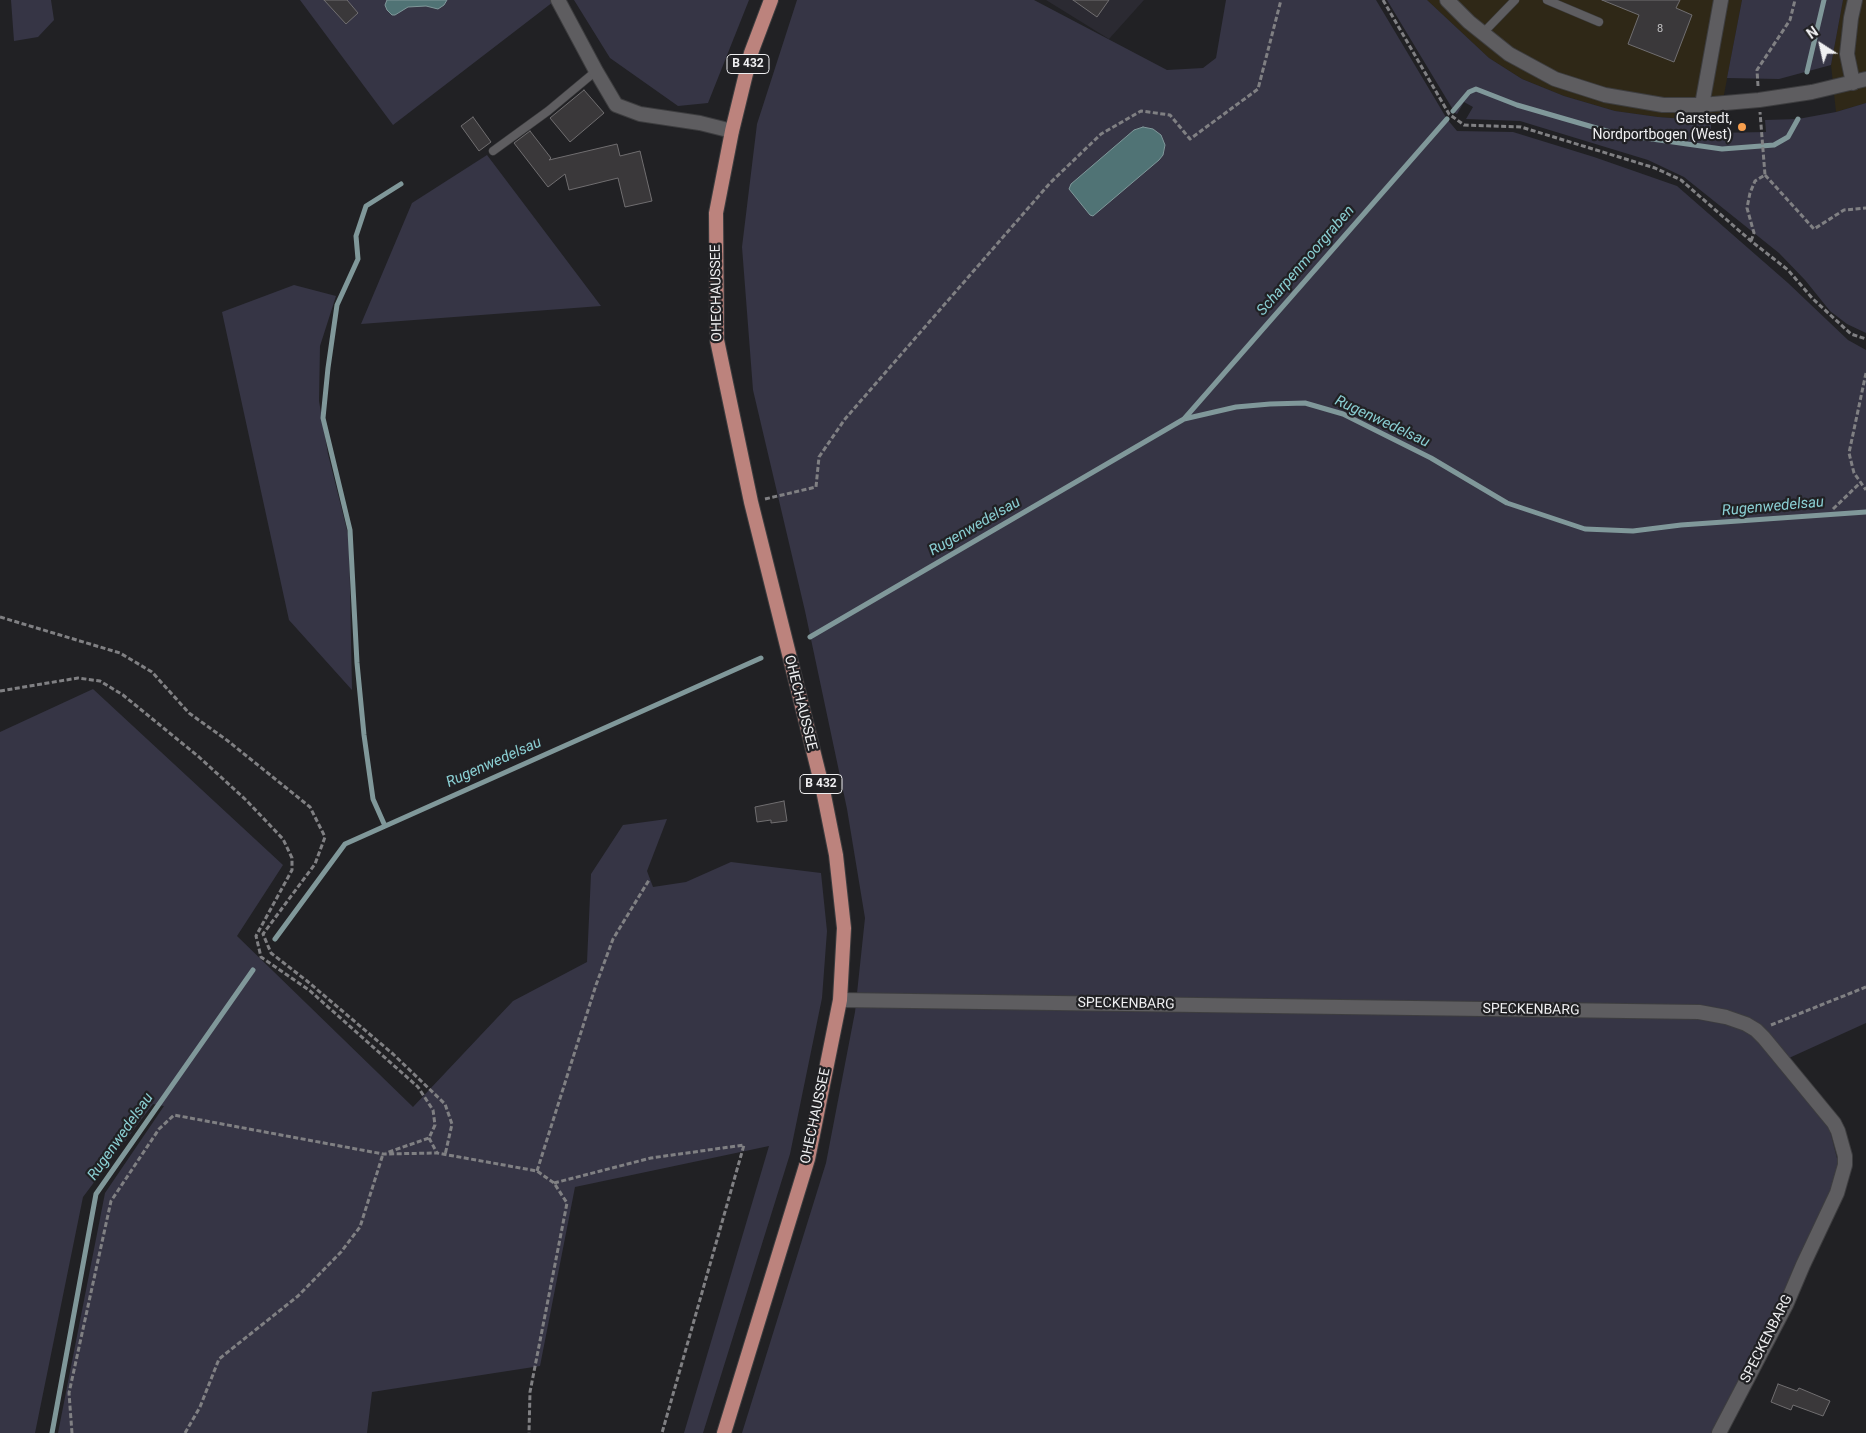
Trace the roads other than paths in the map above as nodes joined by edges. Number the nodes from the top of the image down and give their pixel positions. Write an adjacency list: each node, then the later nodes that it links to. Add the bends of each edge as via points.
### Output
1 (558, 0): 10 (street)
2 (771, 0): 13 (main road, OHECHAUSSEE / B 432, via 751,53)
3 (1447, 0): 9 (street)
4 (1515, 0): 9 (lane)
5 (1547, 0): 8 (lane)
6 (1721, 0): 12 (street)
7 (1855, 0): 11 (street, via 1847,54)
8 (1599, 22)
9 (1483, 34): 12 (street, via 1509,54 1555,79 1605,95 1663,105)
10 (596, 71): 13 (street, via 616,105 627,110); 14 (lane)
11 (1859, 81): 12 (street, via 1812,92)
12 (1702, 105)
13 (732, 131): 15 (main road, OHECHAUSSEE / B 432, via 716,213 717,340 751,502 823,790 836,855 844,928)
14 (493, 151)
15 (840, 1000): 16 (main road, OHECHAUSSEE / B 432, via 808,1159); 17 (street, SPECKENBARG, via 1699,1012 1726,1017 1756,1030 1834,1123 1845,1165 1837,1193 1786,1305)
16 (724, 1433)
17 (1719, 1433)

